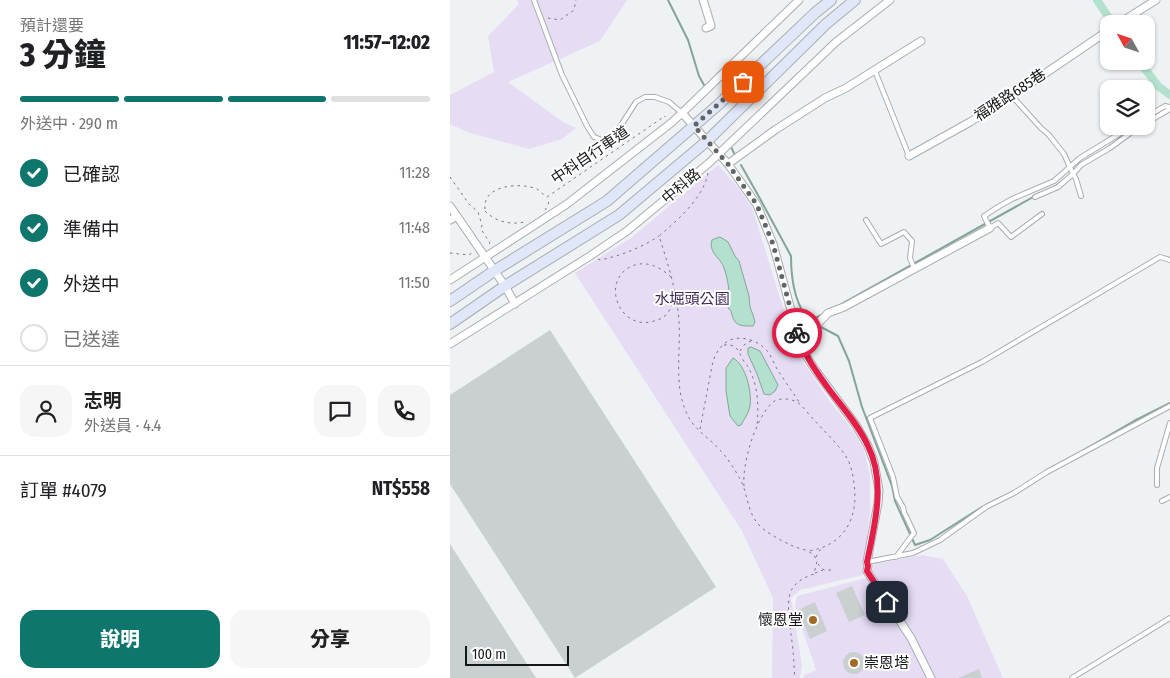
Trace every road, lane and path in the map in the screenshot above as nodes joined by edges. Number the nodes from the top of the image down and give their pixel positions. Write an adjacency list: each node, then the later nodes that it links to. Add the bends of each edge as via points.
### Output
1 (534, 0): 10 (lane)
2 (576, 0): 10 (path, via 574,10 560,20)
3 (702, 0): 11 (street, via 711,26)
4 (799, 0): 18 (street)
5 (831, 0): 21 (street)
6 (856, 0): 24 (street, 中科路, via 826,24)
7 (890, 0): 25 (street, 中科路, via 836,42)
8 (1156, 0): 9 (street)
9 (1132, 15)
10 (540, 16): 18 (lane, via 562,75 594,137 609,139 636,102 646,97 669,102)
11 (706, 28)
12 (1100, 36): 15 (street, 福雅路685巷)
13 (921, 41): 14 (street)
14 (875, 71): 26 (lane); 28 (street, via 783,124)
15 (1012, 96): 26 (street, 福雅路685巷); 29 (lane, via 1056,142)
16 (1170, 108): 17 (lane, via 1165,106); 20 (lane)
17 (1155, 112)
18 (682, 113): 21 (street); 45 (street, via 568,204)
19 (665, 116): 33 (path, 中科自行車道)
20 (1155, 118)
21 (694, 126): 24 (street); 48 (street, via 607,201)
22 (1117, 135): 29 (lane)
23 (1128, 135): 30 (lane, via 1081,165)
24 (707, 141): 25 (street); 51 (street, 中科路, via 619,215)
25 (719, 153): 27 (street, 中科路); 28 (street)
26 (909, 156)
27 (709, 163): 43 (path, via 707,180 688,209); 44 (street, 中科路, via 627,231)
28 (728, 164): 56 (street, via 757,205 773,244)
29 (1069, 166): 30 (lane); 42 (lane, via 1054,181 1012,199 984,216)
30 (1073, 174): 32 (lane); 34 (lane, via 1058,187)
31 (450, 177): 37 (path)
32 (1081, 196)
33 (546, 197): 36 (path, 中科自行車道, via 549,201); 41 (path, via 539,190 514,186 490,194 484,205 491,216 509,224)
34 (1036, 198)
35 (450, 206): 39 (street)
36 (545, 210)
37 (478, 212)
38 (1042, 214): 42 (lane, via 1011,238 998,223)
39 (453, 218): 45 (street)
40 (866, 220): 47 (lane, via 881,244 904,232 912,241 910,258)
41 (527, 222)
42 (990, 228): 47 (street)
43 (660, 236): 44 (path, via 624,254 601,260); 49 (path)
44 (590, 256): 54 (street, 中科路)
45 (485, 257): 48 (street); 50 (street)
46 (1170, 260): 72 (lane, via 1160,257 982,362 870,418 893,477 897,497 914,534)
47 (914, 268): 56 (street, via 828,313 809,333)
48 (494, 270): 51 (street); 53 (street)
49 (672, 277): 52 (path); 52 (path, via 657,266 639,264 621,275 615,296 624,314 645,323 667,314)
50 (450, 280)
51 (505, 286): 54 (street); 55 (street, 中科路)
52 (676, 298): 65 (path, via 679,388 688,416)
53 (450, 301)
54 (515, 304): 58 (street, 中科路)
55 (450, 324)
56 (798, 336): 74 (street, via 805,354 856,425 874,462 878,503)
57 (753, 340): 59 (path, via 736,339); 60 (path); 61 (path, via 768,352)
58 (450, 344)
59 (723, 345): 60 (path); 65 (path, via 713,361)
60 (739, 351): 64 (path, via 756,390)
61 (800, 404): 64 (path, via 787,398 772,402); 70 (path, via 846,455 854,477 856,495 852,518 840,536)
62 (1170, 406): 72 (lane, via 986,507 940,540 913,554)
63 (1170, 422): 66 (lane, via 1157,468)
64 (756, 429): 67 (path, via 744,470)
65 (700, 431): 67 (path, via 727,458)
66 (1157, 485)
67 (744, 486): 71 (path, via 752,516 762,528)
68 (1170, 497): 69 (lane)
69 (1162, 501)
70 (825, 546): 71 (path); 73 (path)
71 (806, 551): 73 (path)
72 (896, 557): 74 (lane)
73 (815, 558): 75 (path)
74 (867, 562): 81 (street, via 867,571 911,638)
75 (817, 563): 76 (path); 78 (path)
76 (824, 570): 77 (path); 78 (path)
77 (832, 570)
78 (814, 574): 80 (path, via 790,590)
79 (1170, 618): 82 (lane)
80 (795, 678)
81 (930, 678)
82 (1072, 678)

